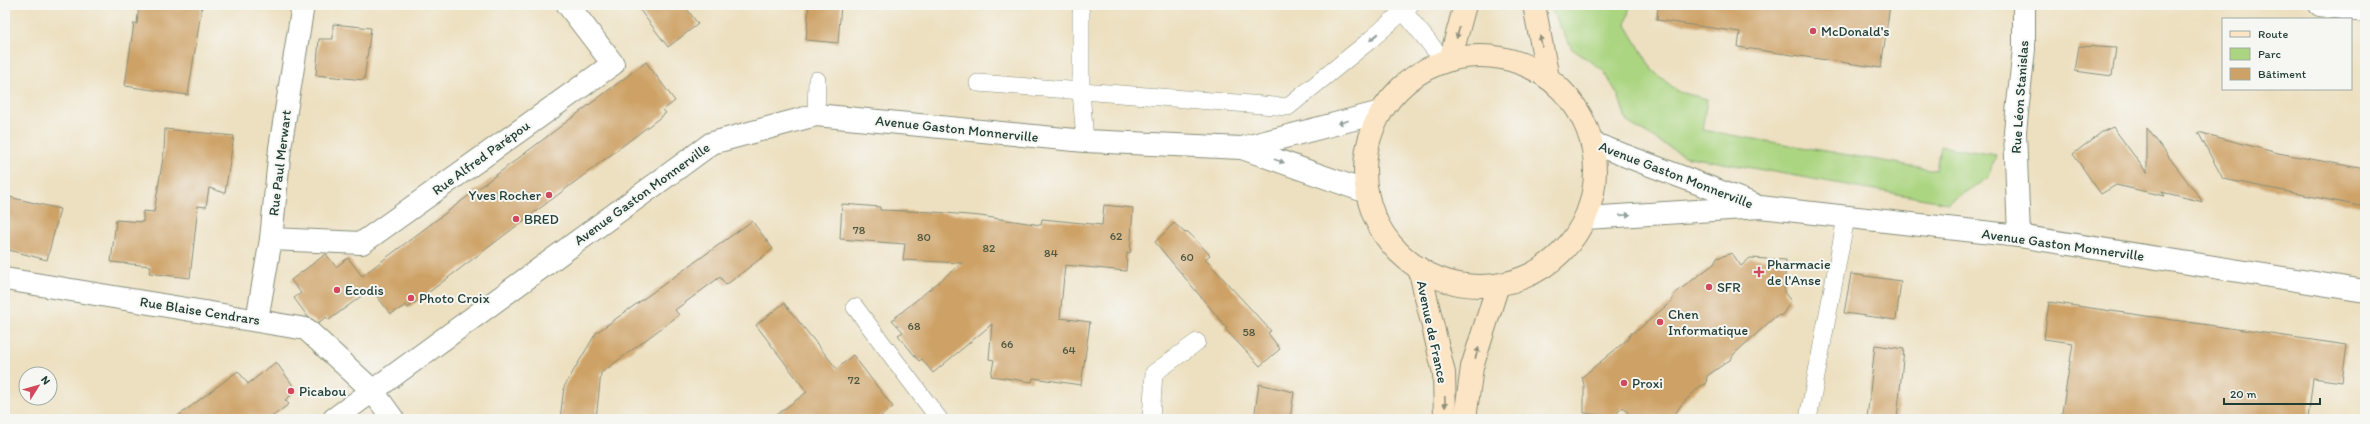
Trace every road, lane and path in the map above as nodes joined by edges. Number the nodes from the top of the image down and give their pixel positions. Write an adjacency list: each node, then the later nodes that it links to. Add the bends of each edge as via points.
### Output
1 (303, 5): 25 (street, Rue Paul Merwart, via 280,148)
2 (568, 5): 25 (street, Rue Alfred Parépou, via 613,64 362,243)
3 (1465, 5): 10 (main road, one-way to 10)
4 (1534, 5): 11 (main road, one-way to 4)
5 (2024, 5): 24 (street, Rue Léon Stanislas, via 2024,49 2015,131)
6 (2320, 5): 8 (street)
7 (1407, 8): 10 (lane); 14 (lane, one-way to 14, via 1288,107)
8 (2365, 11)
9 (1081, 13): 14 (lane)
10 (1447, 61): 11 (main road, via 1480,56 1516,61); 15 (main road, via 1420,73 1397,90)
11 (1548, 78): 18 (main road, via 1576,106)
12 (817, 80): 16 (lane)
13 (978, 83): 14 (lane)
14 (1081, 91): 17 (lane)
15 (1381, 112): 19 (street, Avenue Gaston Monnerville, one-way to 19); 20 (main road, via 1369,144 1366,164)
16 (816, 115): 17 (street, Avenue Gaston Monnerville); 33 (street, Avenue Gaston Monnerville, via 712,143)
17 (1085, 141): 19 (street, Avenue Gaston Monnerville)
18 (1592, 143): 21 (street, Avenue Gaston Monnerville); 22 (main road, via 1596,181)
19 (1242, 148): 20 (street, Avenue Gaston Monnerville, one-way to 20)
20 (1367, 192): 26 (main road, via 1382,229 1395,248)
21 (1760, 207): 22 (street, Avenue Gaston Monnerville, one-way to 21); 23 (street, Avenue Gaston Monnerville)
22 (1586, 218): 28 (main road, via 1572,242 1551,263 1526,278)
23 (1846, 218): 24 (street, Avenue Gaston Monnerville); 40 (lane)
24 (2019, 236): 29 (street, Avenue Gaston Monnerville)
25 (271, 239): 31 (street, Rue Paul Merwart)
26 (1419, 268): 28 (main road, via 1450,282 1470,286); 38 (main road, Avenue de France, one-way to 38, via 1444,373)
27 (5, 280): 31 (street, Rue Blaise Cendrars)
28 (1498, 285): 39 (main road, Avenue de France, one-way to 28, via 1472,367)
29 (2365, 291)
30 (855, 307): 36 (lane)
31 (257, 320): 33 (street, Rue Blaise Cendrars, via 306,329)
32 (1197, 342): 37 (lane, via 1154,373)
33 (372, 390): 34 (street, Avenue Gaston Monnerville); 35 (street, Rue Blaise Cendrars)
34 (334, 419)
35 (392, 419)
36 (939, 419)
37 (1150, 419)
38 (1445, 419)
39 (1465, 419)
40 (1808, 419)

